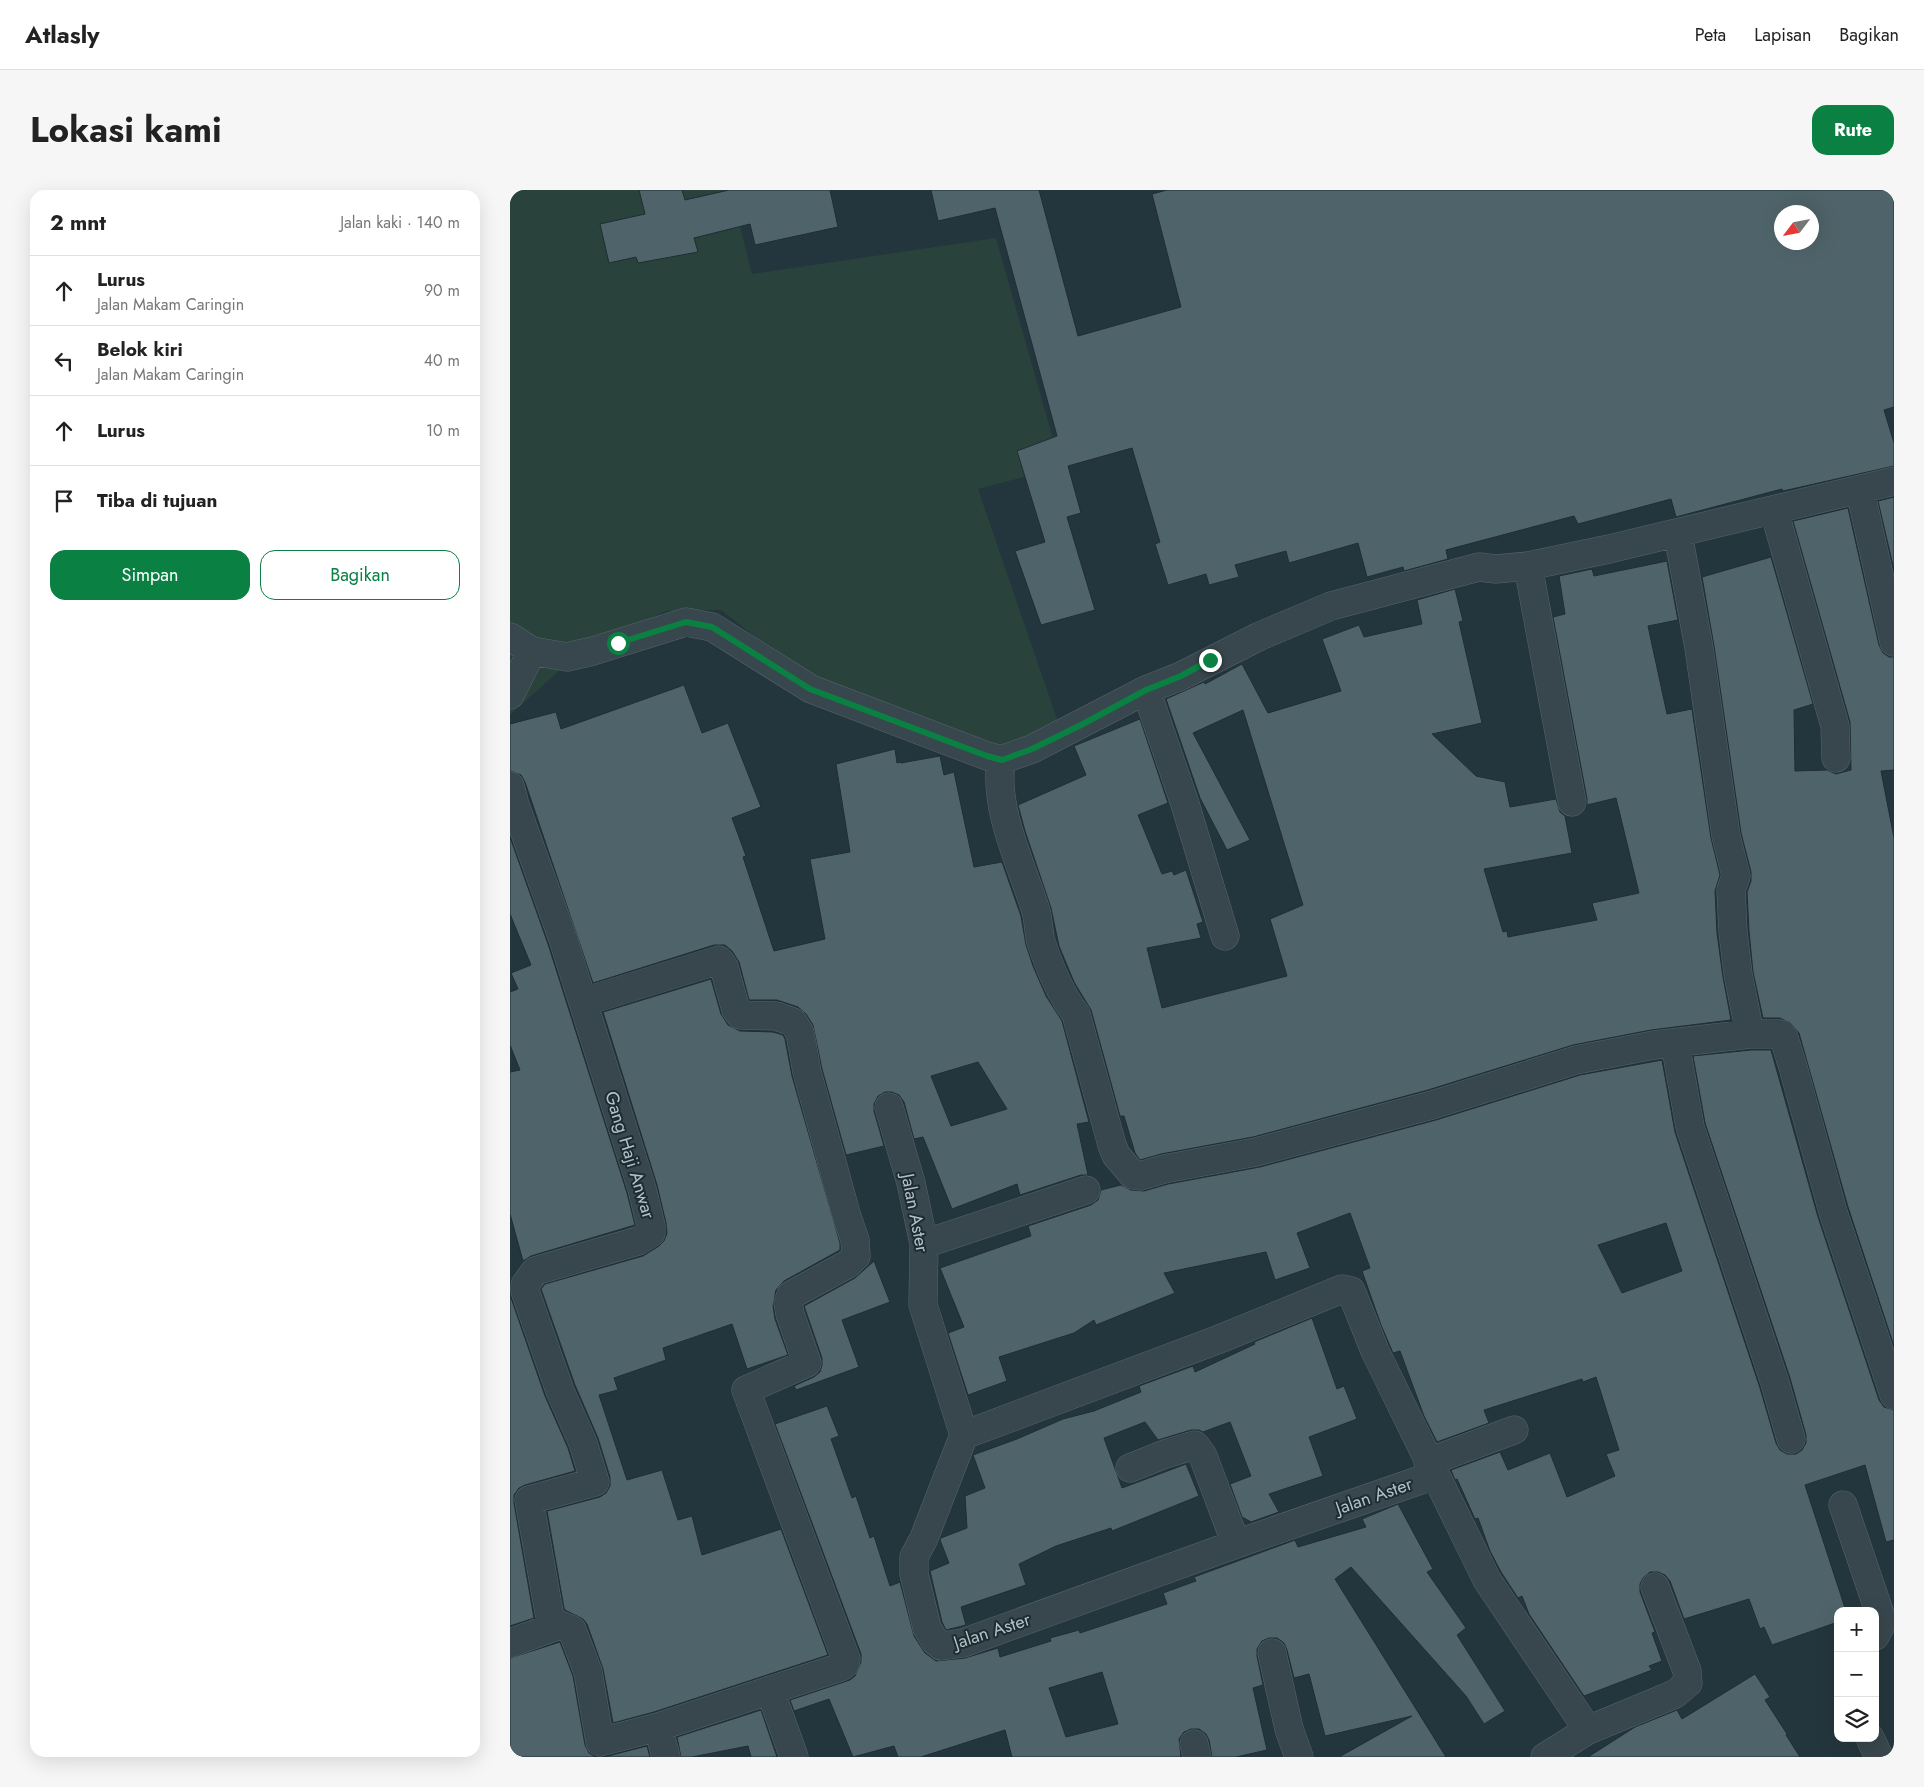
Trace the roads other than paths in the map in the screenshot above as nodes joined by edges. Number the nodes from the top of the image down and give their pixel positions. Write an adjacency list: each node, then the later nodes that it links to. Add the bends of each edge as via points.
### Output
1 (1894, 481): 2 (street)
2 (1860, 490): 3 (street); 6 (street)
3 (1774, 510): 4 (street); 11 (street, via 1835,726)
4 (1678, 534): 5 (street); 16 (street, via 1699,648 1724,826 1736,876 1731,890 1732,932)
5 (1528, 566): 8 (street, via 1479,567 1331,606); 13 (street)
6 (1894, 642)
7 (521, 644): 9 (street); 10 (street, via 567,657 686,622 712,627 810,689)
8 (1146, 690): 10 (street, via 1040,745 1013,757); 14 (street)
9 (510, 695)
10 (994, 758): 17 (street, via 1000,773 1011,839 1036,911 1041,941 1061,990 1076,1014 1116,1155 1133,1175 1256,1152 1432,1105 1576,1060)
11 (1836, 758)
12 (512, 799): 15 (street, Gang Haji Anwar)
13 (1572, 802)
14 (1225, 936)
15 (583, 1002): 32 (street, Gang Haji Anwar, via 642,1189 651,1233 638,1241 535,1271 525,1285 560,1391 595,1482 529,1500); 36 (street, via 719,960 740,1015 776,1016 793,1022 800,1033 856,1256 848,1264 791,1295 788,1303 790,1314 807,1363 746,1390 846,1659 841,1667)
16 (1750, 1034): 17 (street); 21 (street, via 1775,1033 1784,1038 1833,1212)
17 (1675, 1043): 24 (street, via 1690,1126)
18 (889, 1107): 20 (street, Jalan Aster, via 911,1183)
19 (1086, 1190): 20 (street)
20 (924, 1244): 23 (street, Jalan Aster, via 923,1305)
21 (1894, 1395)
22 (1514, 1430): 26 (street, Jalan Aster)
23 (964, 1435): 26 (street, via 1217,1340 1342,1289 1351,1291 1375,1351); 28 (street, Jalan Aster, via 914,1557 914,1574 927,1628 941,1646 963,1643)
24 (1791, 1439)
25 (1130, 1468): 28 (street, via 1195,1446 1203,1456)
26 (1432, 1469): 28 (street, Jalan Aster); 38 (street, via 1487,1580)
27 (1843, 1505): 30 (street)
28 (1236, 1544)
29 (1655, 1587): 38 (street, via 1687,1671 1688,1683 1675,1694)
30 (1878, 1607)
31 (1879, 1611): 33 (street)
32 (554, 1626): 34 (street); 37 (street, via 572,1630 576,1638 588,1672 600,1742)
33 (1879, 1629)
34 (510, 1643)
35 (1272, 1653): 42 (street, via 1289,1729)
36 (770, 1690): 37 (street); 41 (street)
37 (658, 1727): 40 (street)
38 (1588, 1730): 43 (street)
39 (1872, 1742): 44 (street)
40 (666, 1757)
41 (794, 1757)
42 (1299, 1757)
43 (1545, 1757)
44 (1879, 1757)

